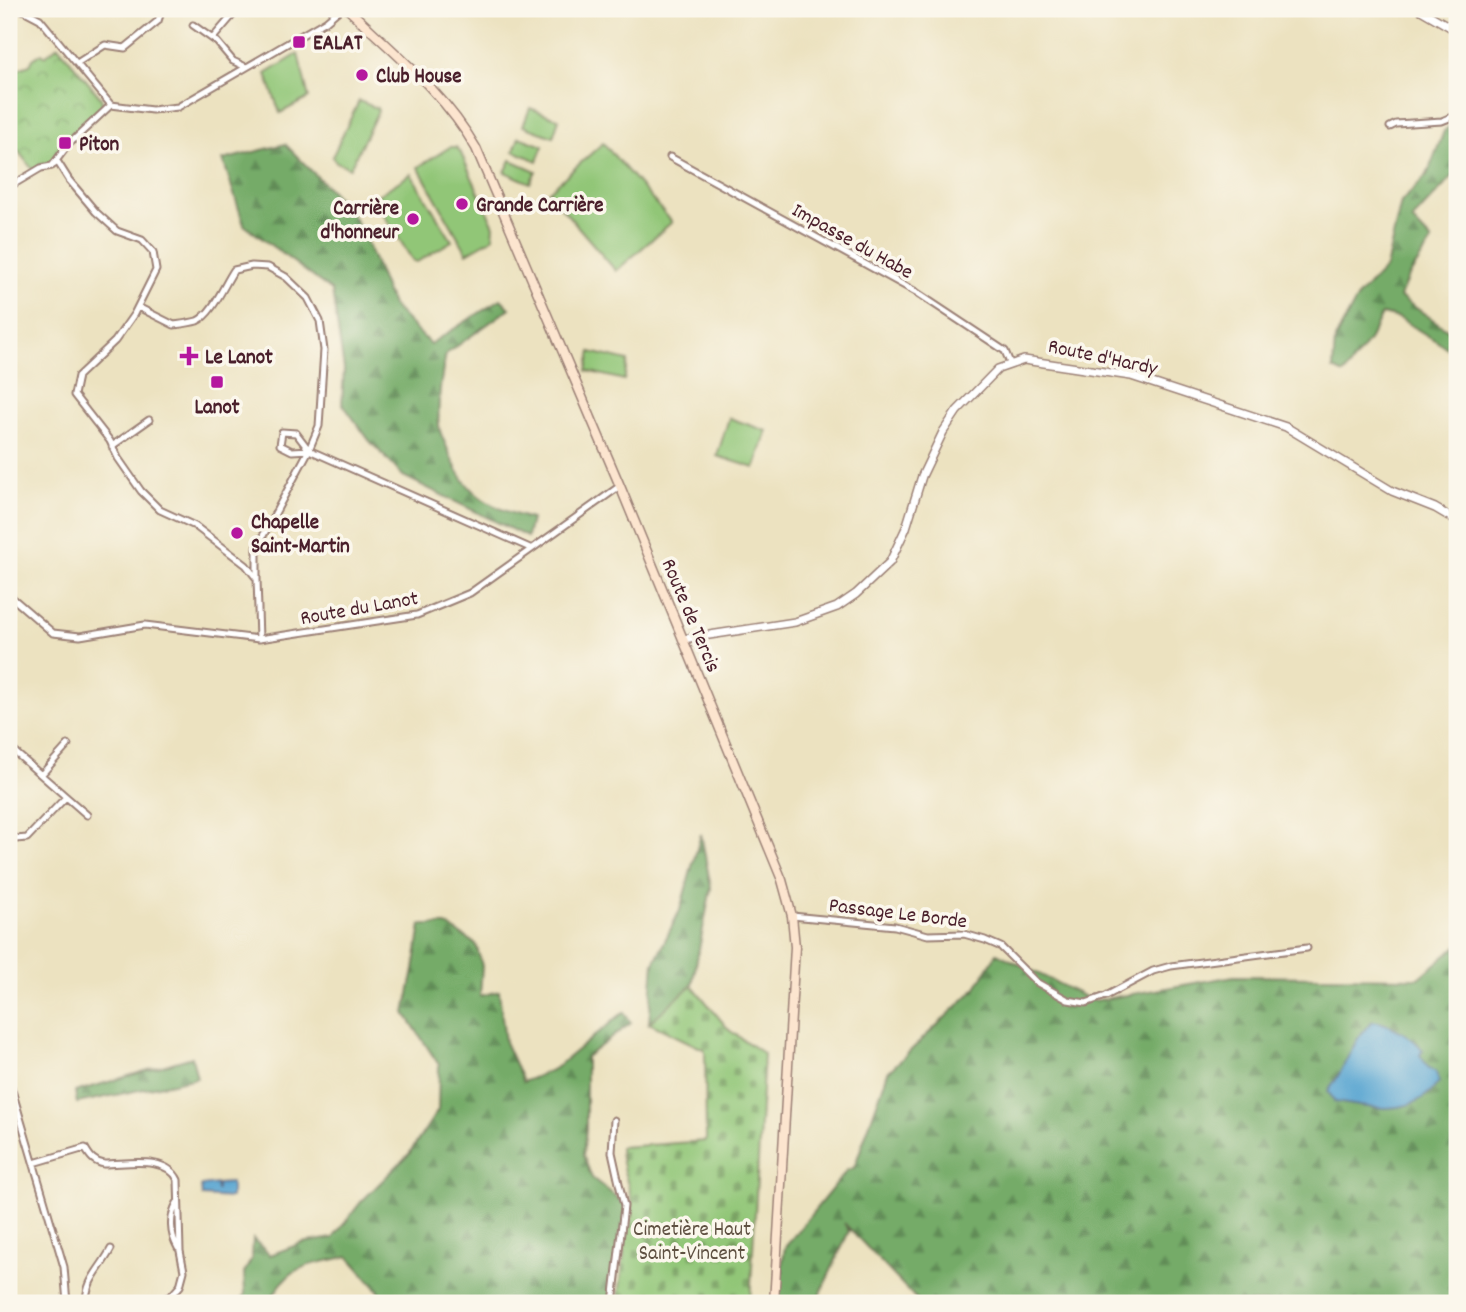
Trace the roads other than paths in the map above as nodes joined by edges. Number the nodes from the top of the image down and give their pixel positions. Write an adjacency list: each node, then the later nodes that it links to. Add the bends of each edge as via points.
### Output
1 (21, 9): 7 (street)
2 (162, 9): 11 (street, via 158,21 125,47 105,45)
3 (238, 9): 10 (street)
4 (340, 9): 12 (street)
5 (348, 9): 24 (main road, Route de Tercis, via 443,100 476,148)
6 (1419, 9): 9 (street)
7 (32, 12): 11 (street)
8 (193, 25): 10 (street)
9 (1457, 31)
10 (213, 38): 12 (street, via 233,61)
11 (77, 63): 13 (street)
12 (246, 67): 13 (street, via 178,107 152,110)
13 (111, 105): 17 (street)
14 (1457, 116): 15 (street)
15 (1390, 127)
16 (670, 157): 20 (street, Impasse du Habe, via 916,292 1005,351)
17 (57, 161): 18 (street); 19 (street, via 96,212 117,231 142,240 153,252 156,270)
18 (9, 187)
19 (138, 307): 22 (street, via 115,341 78,376 74,388 74,395); 23 (street, via 174,326 198,321 211,311 234,270 268,267 286,277 308,298 320,321 323,340 319,426)
20 (1010, 363): 25 (street, Route d'Hardy, via 1039,360 1131,376 1261,418 1318,444 1392,491); 30 (street, via 976,389 943,432 890,562 873,579 837,607 818,615)
21 (149, 420): 22 (street)
22 (112, 446): 27 (street, via 141,491 160,510 195,526)
23 (309, 450): 23 (street, via 296,433 282,432 280,445 292,451); 26 (street); 27 (street, via 257,547)
24 (620, 486): 26 (street, Route du Lanot); 30 (main road, Route de Tercis)
25 (1457, 521)
26 (530, 548): 29 (street, Route du Lanot, via 470,593 417,615)
27 (257, 579): 29 (street)
28 (9, 595): 29 (street, Route du Lanot, via 53,633 80,636 145,625)
29 (259, 639)
30 (683, 639): 37 (main road, Route de Tercis, via 776,862)
31 (68, 744): 33 (street)
32 (9, 747): 33 (street)
33 (41, 775): 34 (street)
34 (66, 797): 35 (street); 36 (street, via 27,838 16,839)
35 (87, 815)
36 (9, 832)
37 (792, 916): 38 (street, Passage Le Borde, via 985,940 1001,947 1036,982 1068,1000 1086,1003 1171,966); 50 (main road, Route de Tercis, via 795,962)
38 (1307, 948)
39 (9, 1080): 41 (street)
40 (614, 1120): 49 (street, via 612,1152 624,1206)
41 (34, 1163): 42 (street, via 85,1148 90,1157 104,1164 162,1165 178,1180); 47 (street, via 64,1267)
42 (177, 1203): 43 (street, via 171,1215); 44 (street)
43 (172, 1228): 44 (street); 46 (street)
44 (179, 1228): 46 (street)
45 (111, 1249): 48 (street, via 89,1281)
46 (180, 1251): 48 (street, via 183,1280 166,1300)
47 (67, 1303)
48 (88, 1303)
49 (613, 1303)
50 (774, 1303)

